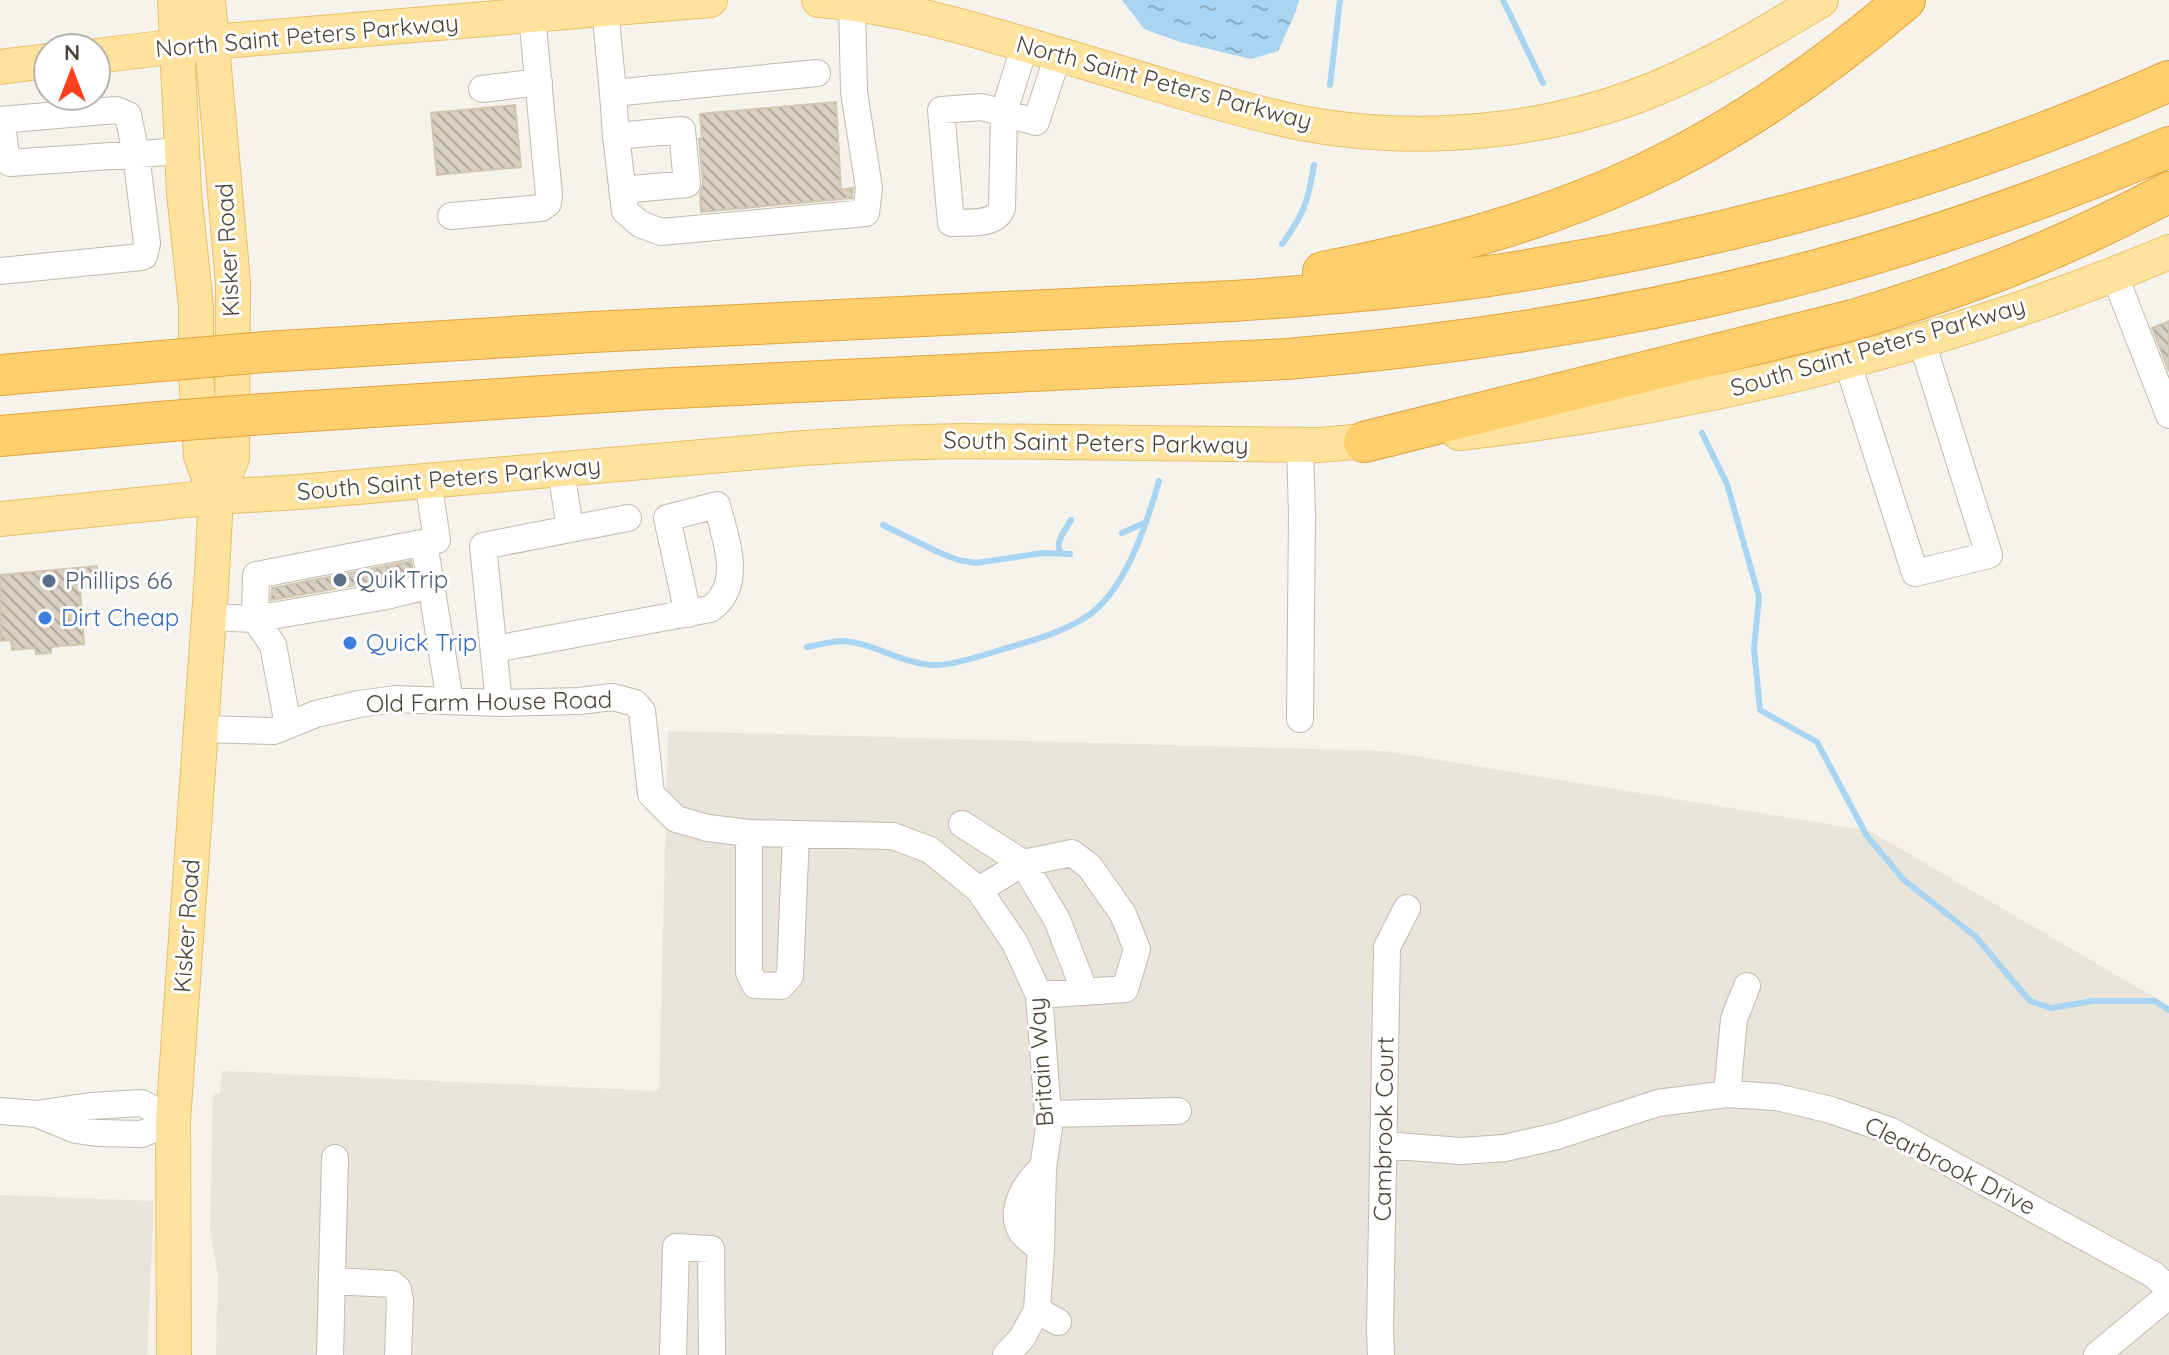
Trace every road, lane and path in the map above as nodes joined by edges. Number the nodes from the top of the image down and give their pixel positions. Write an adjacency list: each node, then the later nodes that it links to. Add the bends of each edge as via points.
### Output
1 (175, 0): 12 (main road, Kisker Road)
2 (208, 0): 10 (main road, Kisker Road)
3 (710, 0): 7 (main road, North Saint Peters Parkway)
4 (1821, 0): 14 (main road, North Saint Peters Parkway, via 1722,57 1633,98 1507,128 1464,132 1363,132 1271,117)
5 (1905, 0): 36 (highway, via 1822,68 1758,111 1637,177 1574,203 1426,250)
6 (836, 1): 11 (main road, North Saint Peters Parkway, via 948,22); 28 (street, via 869,188 866,213 661,232 625,211)
7 (605, 8): 9 (main road, North Saint Peters Parkway); 21 (street)
8 (462, 11): 9 (main road, North Saint Peters Parkway); 10 (main road, North Saint Peters Parkway)
9 (532, 16): 19 (street)
10 (212, 42): 12 (main road, North Saint Peters Parkway); 31 (main road, Kisker Road)
11 (1025, 45): 14 (main road, North Saint Peters Parkway); 22 (street)
12 (176, 46): 13 (main road, North Saint Peters Parkway); 26 (main road, Kisker Road)
13 (112, 54)
14 (1058, 55): 22 (street, via 1036,122)
15 (32, 63): 16 (main road)
16 (0, 67)
17 (817, 73): 21 (street)
18 (2169, 81): 36 (highway, via 1954,164 1688,239 1436,283)
19 (539, 82): 20 (street); 30 (street, via 548,203 541,208)
20 (482, 89)
21 (613, 93): 24 (street)
22 (1004, 112): 22 (street, via 1000,215 951,223 941,110 982,107)
23 (0, 120): 27 (street, via 116,110 128,115); 27 (street, via 10,163)
24 (616, 136): 28 (street); 28 (street, via 682,130 687,184)
25 (2169, 147): 41 (highway, bridge, via 2012,208 1791,277 1685,302 1475,339 1287,359 638,390)
26 (182, 151): 27 (street); 32 (main road, Kisker Road)
27 (136, 154): 34 (street, via 147,243 144,256)
28 (622, 190)
29 (2169, 192): 42 (highway, via 2061,246 1909,303)
30 (451, 216)
31 (228, 230): 32 (street); 46 (main road, Kisker Road, via 233,283 232,458)
32 (189, 236): 46 (main road, Kisker Road, via 201,456)
33 (2169, 252): 35 (main road, South Saint Peters Parkway)
34 (0, 271)
35 (2114, 274): 37 (main road, South Saint Peters Parkway); 40 (street)
36 (1146, 305): 39 (highway, bridge, via 561,333)
37 (1921, 339): 38 (main road, South Saint Peters Parkway); 38 (street, via 1989,555 1915,573)
38 (1847, 361): 42 (main road, South Saint Peters Parkway, via 1646,406 1514,427)
39 (0, 375)
40 (2169, 415)
41 (0, 436)
42 (1364, 442): 43 (main road, South Saint Peters Parkway)
43 (1300, 445): 44 (main road, South Saint Peters Parkway, via 889,443); 59 (street)
44 (561, 470): 45 (main road, South Saint Peters Parkway); 49 (street)
45 (428, 481): 46 (main road, South Saint Peters Parkway); 50 (street, via 437,540)
46 (216, 497): 48 (main road, South Saint Peters Parkway); 53 (main road, Kisker Road)
47 (628, 518): 49 (street)
48 (0, 519)
49 (570, 529): 55 (street, via 483,546)
50 (424, 543): 51 (street); 54 (street, via 256,575)
51 (431, 585): 54 (street); 56 (street)
52 (688, 614): 55 (street)
53 (208, 617): 54 (street); 61 (main road, Kisker Road)
54 (255, 619): 60 (street, via 273,645)
55 (495, 649): 57 (street)
56 (450, 701): 57 (street, Old Farm House Road); 60 (street, Old Farm House Road, via 359,704)
57 (499, 703): 58 (street, Old Farm House Road, via 613,697)
58 (635, 703): 63 (street, Britain Way, via 642,711 651,794 676,819)
59 (1300, 719)
60 (288, 725): 61 (street, Old Farm House Road, via 274,731)
61 (202, 729): 75 (main road, Kisker Road)
62 (962, 824): 65 (street)
63 (749, 833): 64 (street, Britain Way); 64 (street, via 749,972 755,985 781,986 790,976)
64 (796, 834): 66 (street, Britain Way, via 893,836 930,850)
65 (1023, 863): 66 (street); 69 (street, via 1057,920); 69 (street, via 1072,853 1090,867 1123,914 1137,949 1125,989)
66 (979, 890): 70 (street, Britain Way, via 1015,943)
67 (1407, 908): 76 (street, Cambrook Court, via 1387,947)
68 (1747, 986): 71 (street, via 1734,1019)
69 (1085, 992): 70 (street)
70 (1039, 995): 74 (street, Britain Way)
71 (1727, 1094): 76 (street, Clearbrook Drive, via 1658,1103 1505,1148 1461,1151); 79 (street, Clearbrook Drive, via 1776,1097 1891,1131 2154,1275)
72 (0, 1111): 75 (street, via 37,1114 97,1133 142,1134)
73 (1178, 1111): 74 (street)
74 (1048, 1114): 86 (street, Britain Way, via 1041,1249 1048,1316)
75 (173, 1121): 80 (main road, Kisker Road)
76 (1384, 1145): 87 (street, Cambrook Court)
77 (335, 1158): 78 (street)
78 (332, 1281): 82 (street); 83 (street, via 392,1284 398,1289)
79 (2169, 1292): 88 (street)
80 (174, 1354): 81 (street)
81 (193, 1355)
82 (330, 1355)
83 (398, 1355)
84 (673, 1355): 85 (street, via 676,1247 711,1249)
85 (712, 1355)
86 (1006, 1355)
87 (1381, 1355)
88 (2097, 1355)

